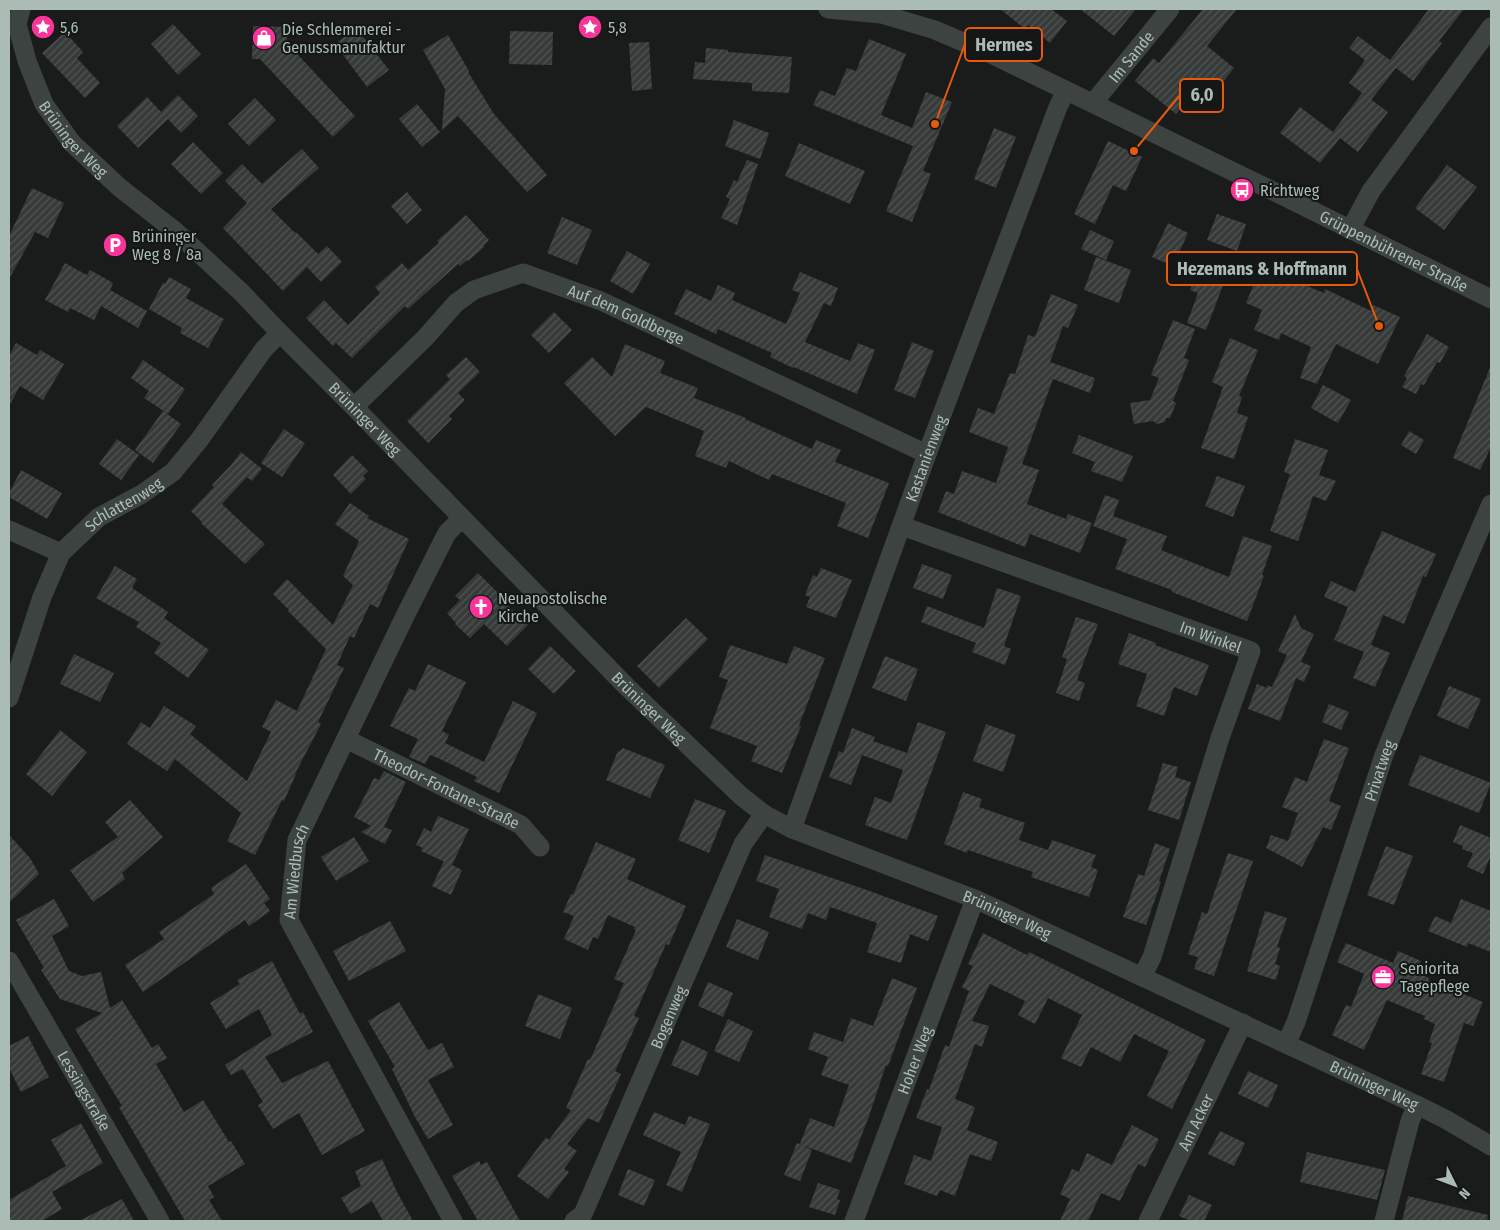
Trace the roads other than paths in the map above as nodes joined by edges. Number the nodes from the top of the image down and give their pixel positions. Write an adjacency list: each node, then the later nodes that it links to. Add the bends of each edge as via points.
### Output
1 (21, 9): 9 (street, Brüninger Weg, via 17,24 27,61 44,104 72,143 119,187 183,237)
2 (828, 9): 5 (street, Grüppenbührener Straße, via 881,14 935,30)
3 (1170, 9): 6 (street, Im Sande)
4 (1491, 27): 7 (street, via 1371,191)
5 (1066, 91): 6 (street, Grüppenbührener Straße); 11 (street, Kastanienweg)
6 (1093, 103): 7 (street, Grüppenbührener Straße)
7 (1350, 230): 8 (street, Grüppenbührener Straße)
8 (1491, 299)
9 (280, 333): 10 (street, Brüninger Weg); 16 (street, Schlattenweg, via 264,349 173,472 142,494 99,517)
10 (354, 407): 11 (street, Auf dem Goldberge, via 456,303 474,290 523,273 601,301); 13 (street, Brüninger Weg)
11 (927, 454): 14 (street, Kastanienweg)
12 (1491, 504): 26 (street, Privatweg, via 1384,755)
13 (462, 518): 18 (street, Am Wiedbusch, via 447,533); 19 (street, Brüninger Weg, via 627,687)
14 (902, 526): 20 (street, Kastanienweg); 24 (street, Im Winkel, via 1252,651 1220,738 1152,957)
15 (9, 530): 16 (street)
16 (61, 554): 17 (street, Schlattenweg, via 42,597)
17 (9, 698)
18 (346, 739): 21 (street, Theodor-Fontane-Straße, via 521,825); 30 (street, Am Wiedbusch, via 297,840 289,920)
19 (764, 814): 20 (street, Brüninger Weg); 31 (street, Bogenweg, via 743,844 583,1214)
20 (792, 829): 22 (street, Brüninger Weg)
21 (540, 847)
22 (974, 899): 24 (street, Brüninger Weg); 32 (street, Hoher Weg)
23 (9, 961): 29 (street, Lessingstraße)
24 (1142, 977): 25 (street, Brüninger Weg)
25 (1243, 1023): 26 (street, Brüninger Weg); 33 (street, Am Acker)
26 (1286, 1044): 27 (street, Brüninger Weg)
27 (1417, 1105): 28 (street, Brüninger Weg); 34 (street)
28 (1491, 1146)
29 (160, 1221)
30 (453, 1221)
31 (574, 1221)
32 (854, 1221)
33 (1148, 1221)
34 (1384, 1221)

